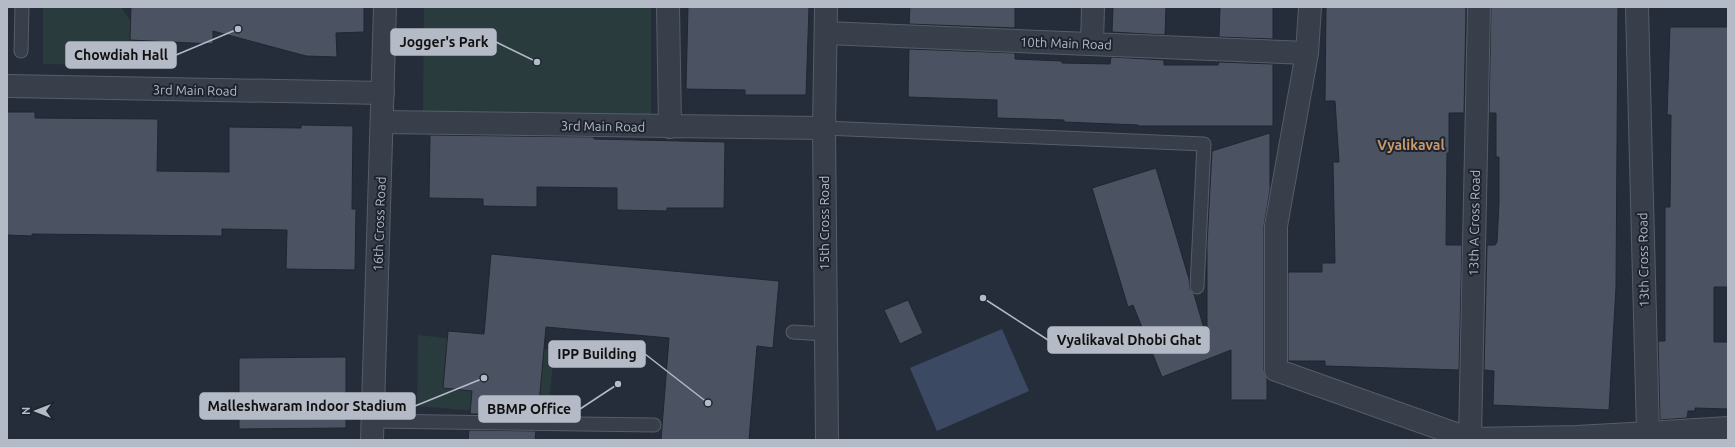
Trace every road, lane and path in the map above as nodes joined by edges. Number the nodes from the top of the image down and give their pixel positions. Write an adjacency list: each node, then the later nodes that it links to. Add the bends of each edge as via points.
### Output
1 (22, 7): 11 (lane)
2 (385, 7): 14 (street, 16th Cross Road)
3 (668, 7): 16 (street)
4 (826, 7): 9 (street, 15th Cross Road)
5 (1093, 7): 10 (street)
6 (1310, 7): 12 (street)
7 (1479, 7): 25 (street, 13th A Cross Road)
8 (1637, 7): 24 (street, 13th Cross Road)
9 (826, 33): 10 (street, 10th Main Road); 17 (street, 15th Cross Road)
10 (1092, 44): 12 (street, 10th Main Road)
11 (21, 50)
12 (1307, 53): 25 (street, via 1276,226 1276,370)
13 (7, 86): 14 (street, 3rd Main Road)
14 (383, 93): 15 (street, 16th Cross Road)
15 (382, 122): 16 (street, 3rd Main Road); 23 (street, 16th Cross Road)
16 (670, 127): 17 (street, 3rd Main Road)
17 (824, 128): 18 (lane, via 1204,144); 20 (street, 15th Cross Road)
18 (1197, 287)
19 (793, 332): 20 (lane)
20 (825, 334): 27 (street, 15th Cross Road)
21 (654, 425): 23 (lane)
22 (1728, 428): 24 (street)
23 (373, 430)
24 (1648, 433): 26 (street)
25 (1470, 439): 26 (street)
26 (1577, 439)
27 (827, 440)

